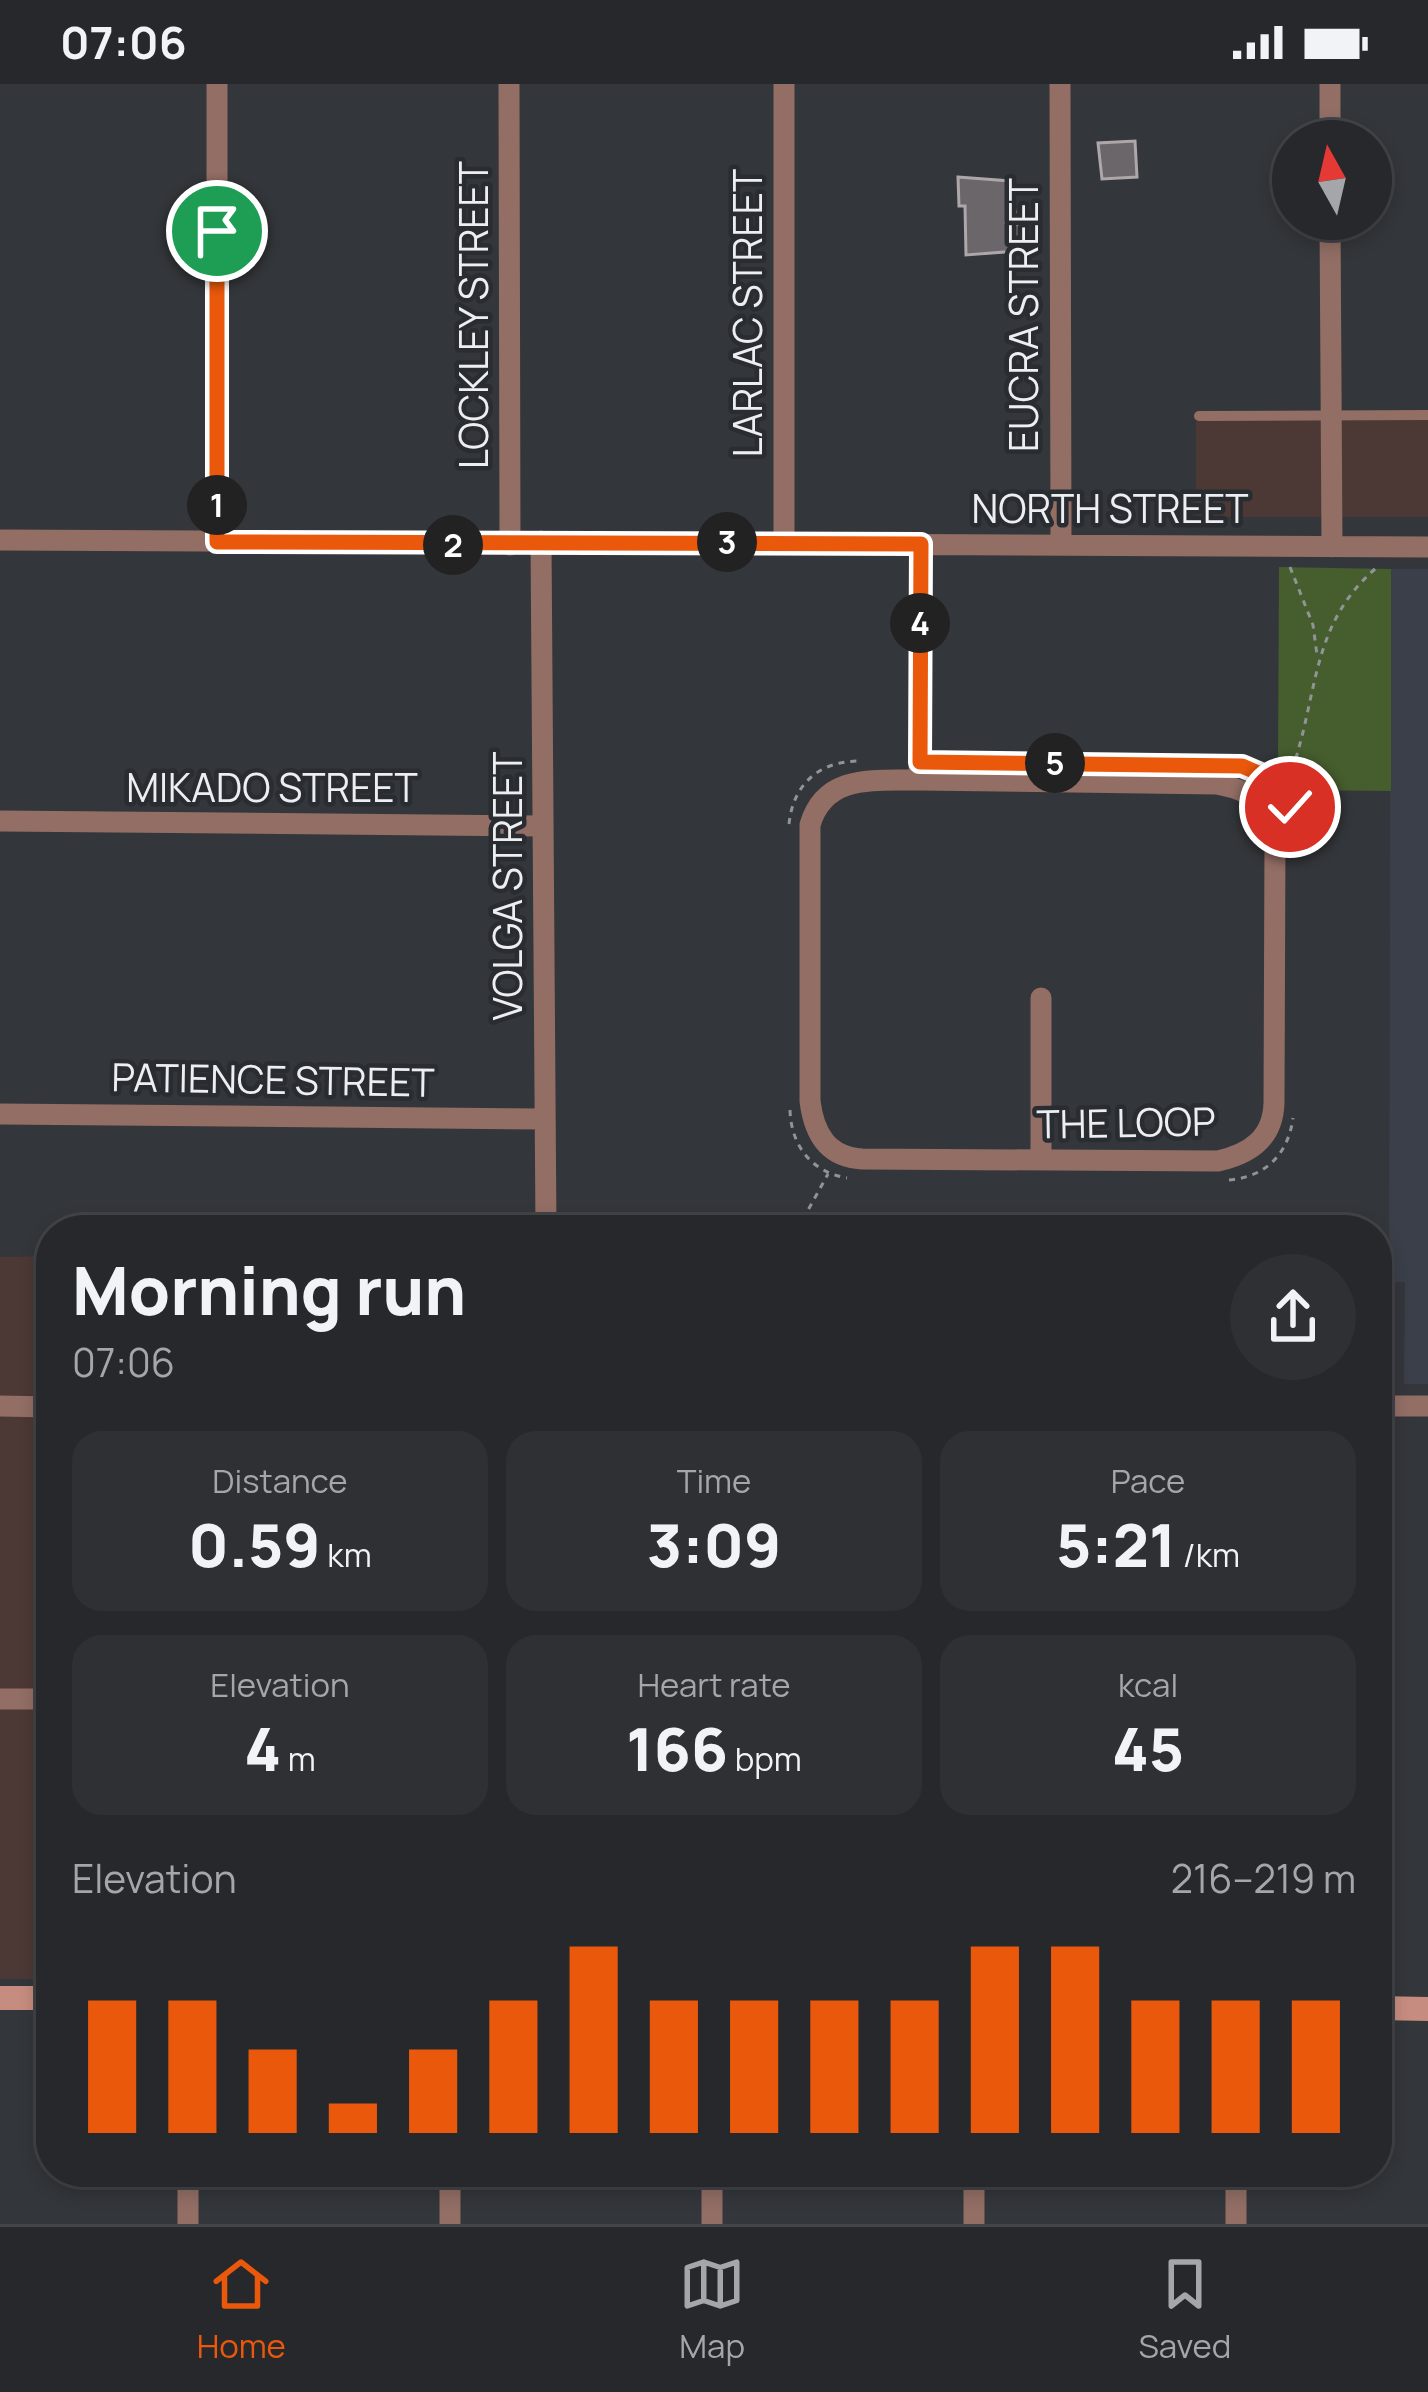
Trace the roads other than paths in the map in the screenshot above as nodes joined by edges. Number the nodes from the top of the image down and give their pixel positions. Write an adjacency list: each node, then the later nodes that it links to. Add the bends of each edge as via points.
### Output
1 (217, 84): 13 (street)
2 (509, 84): 16 (street, LOCKLEY STREET)
3 (784, 84): 14 (street, LARLAC STREET)
4 (1060, 84): 17 (street, EUCRA STREET)
5 (1330, 84): 6 (street)
6 (1330, 120)
7 (1330, 240): 8 (street)
8 (1331, 414): 9 (lane); 10 (lane); 18 (street)
9 (1428, 415)
10 (1199, 416)
11 (0, 540): 13 (street, NORTH STREET)
12 (541, 541): 14 (street, NORTH STREET); 16 (street, NORTH STREET); 22 (street, VOLGA STREET)
13 (217, 542): 16 (street, NORTH STREET)
14 (784, 542): 15 (street, NORTH STREET)
15 (921, 544): 17 (street, NORTH STREET); 20 (street)
16 (510, 545)
17 (1060, 545): 18 (street, NORTH STREET)
18 (1332, 547): 19 (street, NORTH STREET)
19 (1428, 547)
20 (920, 780): 26 (street, THE LOOP, via 843,784 815,809 812,1118 832,1150 849,1159); 26 (street, THE LOOP, via 1216,784 1254,795 1273,822 1274,1103 1266,1134 1218,1161)
21 (0, 821): 22 (street, MIKADO STREET)
22 (543, 826): 25 (street, VOLGA STREET)
23 (1042, 998): 26 (street)
24 (0, 1114): 25 (street, PATIENCE STREET)
25 (545, 1119): 27 (street, VOLGA STREET)
26 (1041, 1160)
27 (546, 1215)
28 (0, 1406): 31 (street)
29 (1392, 1406): 30 (street)
30 (1428, 1406)
31 (36, 1407)
32 (0, 1699): 33 (street)
33 (36, 1699)
34 (0, 1998): 35 (street)
35 (36, 1998)
36 (1392, 2008): 37 (street)
37 (1428, 2009)
38 (188, 2187): 43 (street)
39 (450, 2187): 44 (street)
40 (712, 2187): 45 (street)
41 (974, 2187): 46 (street)
42 (1235, 2187): 47 (street)
43 (188, 2224)
44 (450, 2224)
45 (712, 2224)
46 (974, 2224)
47 (1236, 2224)

